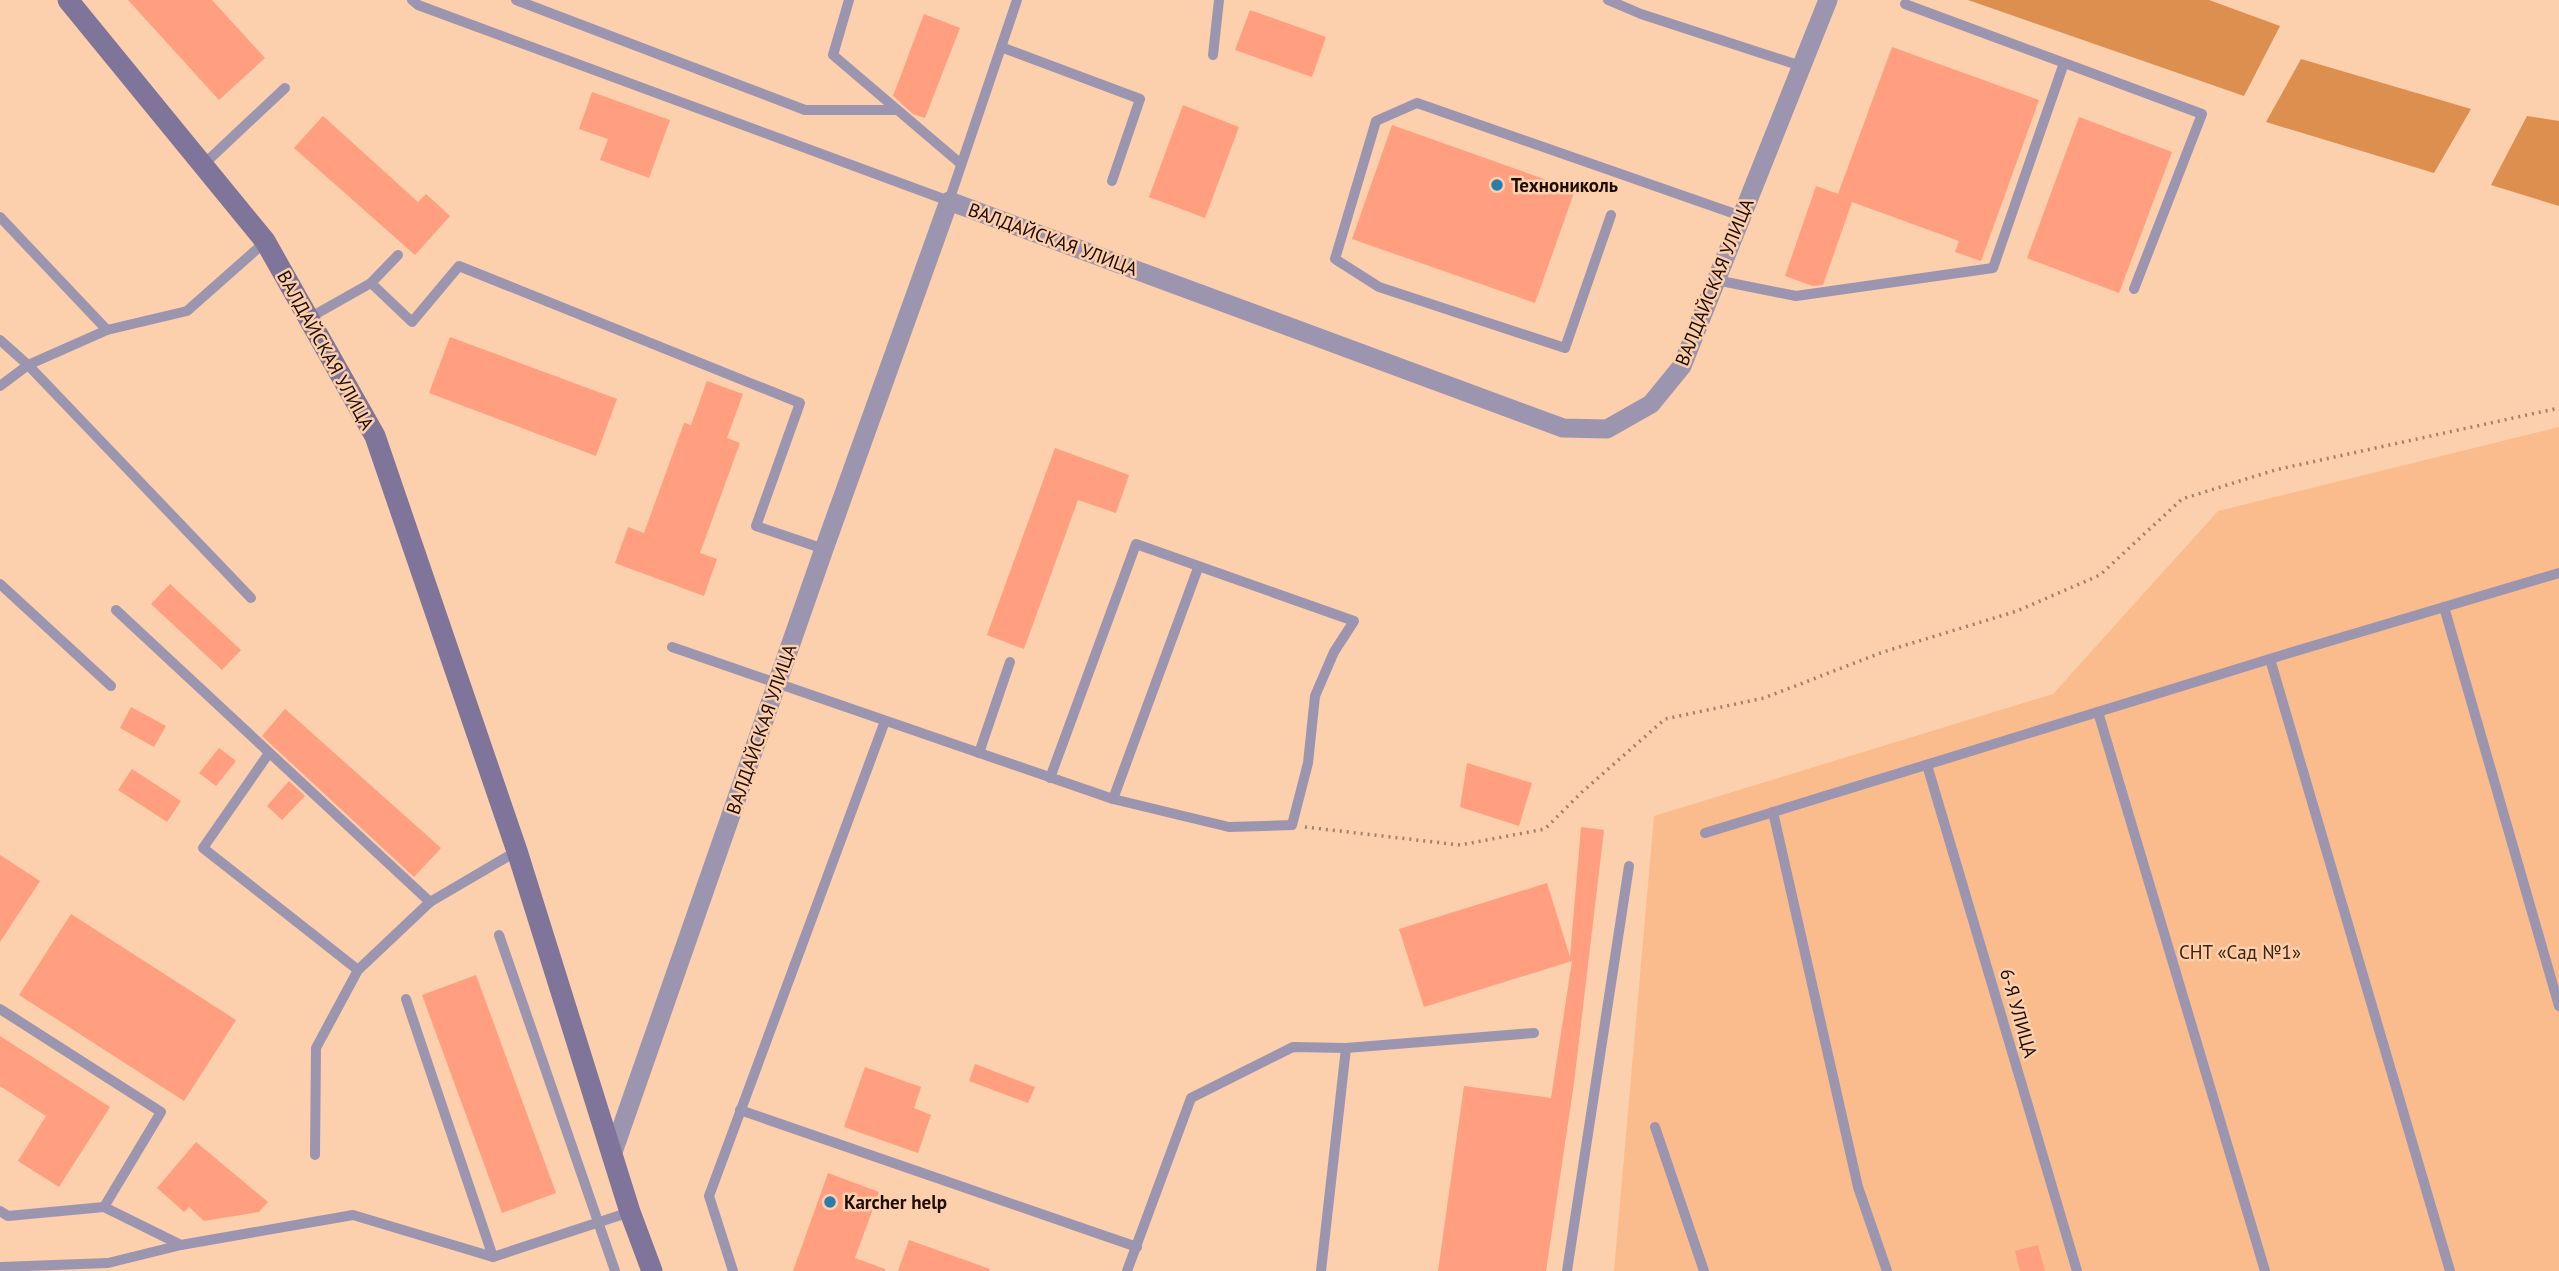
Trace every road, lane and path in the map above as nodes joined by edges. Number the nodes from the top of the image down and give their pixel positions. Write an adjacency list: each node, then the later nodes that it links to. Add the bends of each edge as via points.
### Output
1 (68, 0): 17 (street, ВАЛДАЙСКАЯ УЛИЦА)
2 (412, 0): 19 (lane)
3 (516, 0): 15 (lane, via 805,110)
4 (849, 0): 15 (lane, via 833,55)
5 (1017, 0): 10 (lane)
6 (1219, 0): 11 (lane)
7 (1608, 0): 13 (lane)
8 (1828, 0): 13 (street, ВАЛДАЙСКАЯ УЛИЦА)
9 (1905, 4): 12 (lane)
10 (1001, 47): 16 (lane); 18 (lane, via 1140,99)
11 (1213, 55)
12 (2064, 64): 25 (lane, via 1993,268 1796,296); 27 (lane, via 2202,114)
13 (1801, 66): 21 (street, ВАЛДАЙСКАЯ УЛИЦА)
14 (285, 88): 17 (lane)
15 (897, 110): 16 (lane)
16 (961, 164): 19 (lane)
17 (202, 166): 23 (street, ВАЛДАЙСКАЯ УЛИЦА)
18 (1112, 181)
19 (949, 201): 25 (street, ВАЛДАЙСКАЯ УЛИЦА, via 1563,428 1607,429 1651,404 1682,366); 34 (street, ВАЛДАЙСКАЯ УЛИЦА)
20 (1611, 215): 21 (lane, via 1565,348 1379,287 1335,258 1376,121 1417,103)
21 (1741, 216): 25 (street, ВАЛДАЙСКАЯ УЛИЦА)
22 (0, 217): 29 (lane)
23 (265, 241): 28 (street, ВАЛДАЙСКАЯ УЛИЦА); 29 (lane, via 187,312)
24 (398, 254): 26 (lane)
25 (1716, 280)
26 (371, 284): 28 (lane); 34 (lane, via 412,322 459,266 800,403 756,526)
27 (2134, 289)
28 (309, 319): 56 (street, ВАЛДАЙСКАЯ УЛИЦА, via 375,436)
29 (107, 330): 31 (lane)
30 (0, 340): 31 (lane)
31 (28, 365): 32 (lane); 38 (lane)
32 (0, 386)
33 (2559, 408): 54 (path, via 2275,470 2182,499 2100,575 2017,611 1883,652 1764,698 1665,719 1545,829 1460,845)
34 (824, 549): 44 (street, ВАЛДАЙСКАЯ УЛИЦА)
35 (1198, 568): 51 (lane, via 1136,544); 52 (lane); 54 (lane, via 1354,621 1315,696 1308,763)
36 (2559, 573): 39 (lane)
37 (0, 584): 45 (lane)
38 (251, 598)
39 (2444, 607): 42 (lane); 62 (lane)
40 (116, 610): 48 (lane)
41 (672, 646): 44 (lane)
42 (2270, 659): 46 (lane); 88 (lane)
43 (1010, 662): 49 (lane)
44 (777, 684): 47 (lane); 68 (street, ВАЛДАЙСКАЯ УЛИЦА)
45 (111, 686)
46 (2098, 712): 50 (lane); 87 (lane)
47 (885, 721): 49 (lane); 66 (lane)
48 (269, 753): 58 (lane); 60 (lane, via 203,848)
49 (979, 753): 51 (lane)
50 (1927, 765): 53 (lane); 86 (lane, 6-Я УЛИЦА)
51 (1050, 778): 52 (lane)
52 (1113, 799): 54 (lane, via 1229,827)
53 (1773, 812): 55 (lane); 85 (lane, via 1858,1187)
54 (1293, 825)
55 (1705, 833)
56 (517, 851): 58 (lane); 68 (street, ВАЛДАЙСКАЯ УЛИЦА)
57 (1629, 866): 83 (lane)
58 (429, 902): 60 (lane)
59 (499, 935): 73 (lane)
60 (358, 970): 69 (lane, via 316,1048)
61 (406, 999): 76 (lane)
62 (2559, 1006)
63 (0, 1009): 70 (lane, via 161,1112)
64 (1534, 1033): 65 (lane)
65 (1346, 1048): 75 (lane, via 1293,1047 1191,1098); 82 (lane)
66 (740, 1110): 75 (lane); 80 (lane, via 709,1196)
67 (1655, 1127): 84 (lane)
68 (612, 1154): 72 (street, ВАЛДАЙСКАЯ УЛИЦА)
69 (314, 1155)
70 (104, 1207): 71 (lane, via 8,1216); 74 (lane)
71 (0, 1211)
72 (629, 1212): 73 (lane); 79 (street, ВАЛДАЙСКАЯ УЛИЦА)
73 (600, 1222): 76 (lane); 78 (lane)
74 (181, 1245): 76 (lane, via 354,1215); 77 (lane, via 108,1263)
75 (1137, 1247): 81 (lane)
76 (493, 1257)
77 (0, 1267)
78 (615, 1271)
79 (652, 1271)
80 (733, 1271)
81 (1127, 1271)
82 (1321, 1271)
83 (1567, 1271)
84 (1704, 1271)
85 (1887, 1271)
86 (2077, 1271)
87 (2265, 1271)
88 (2450, 1271)

